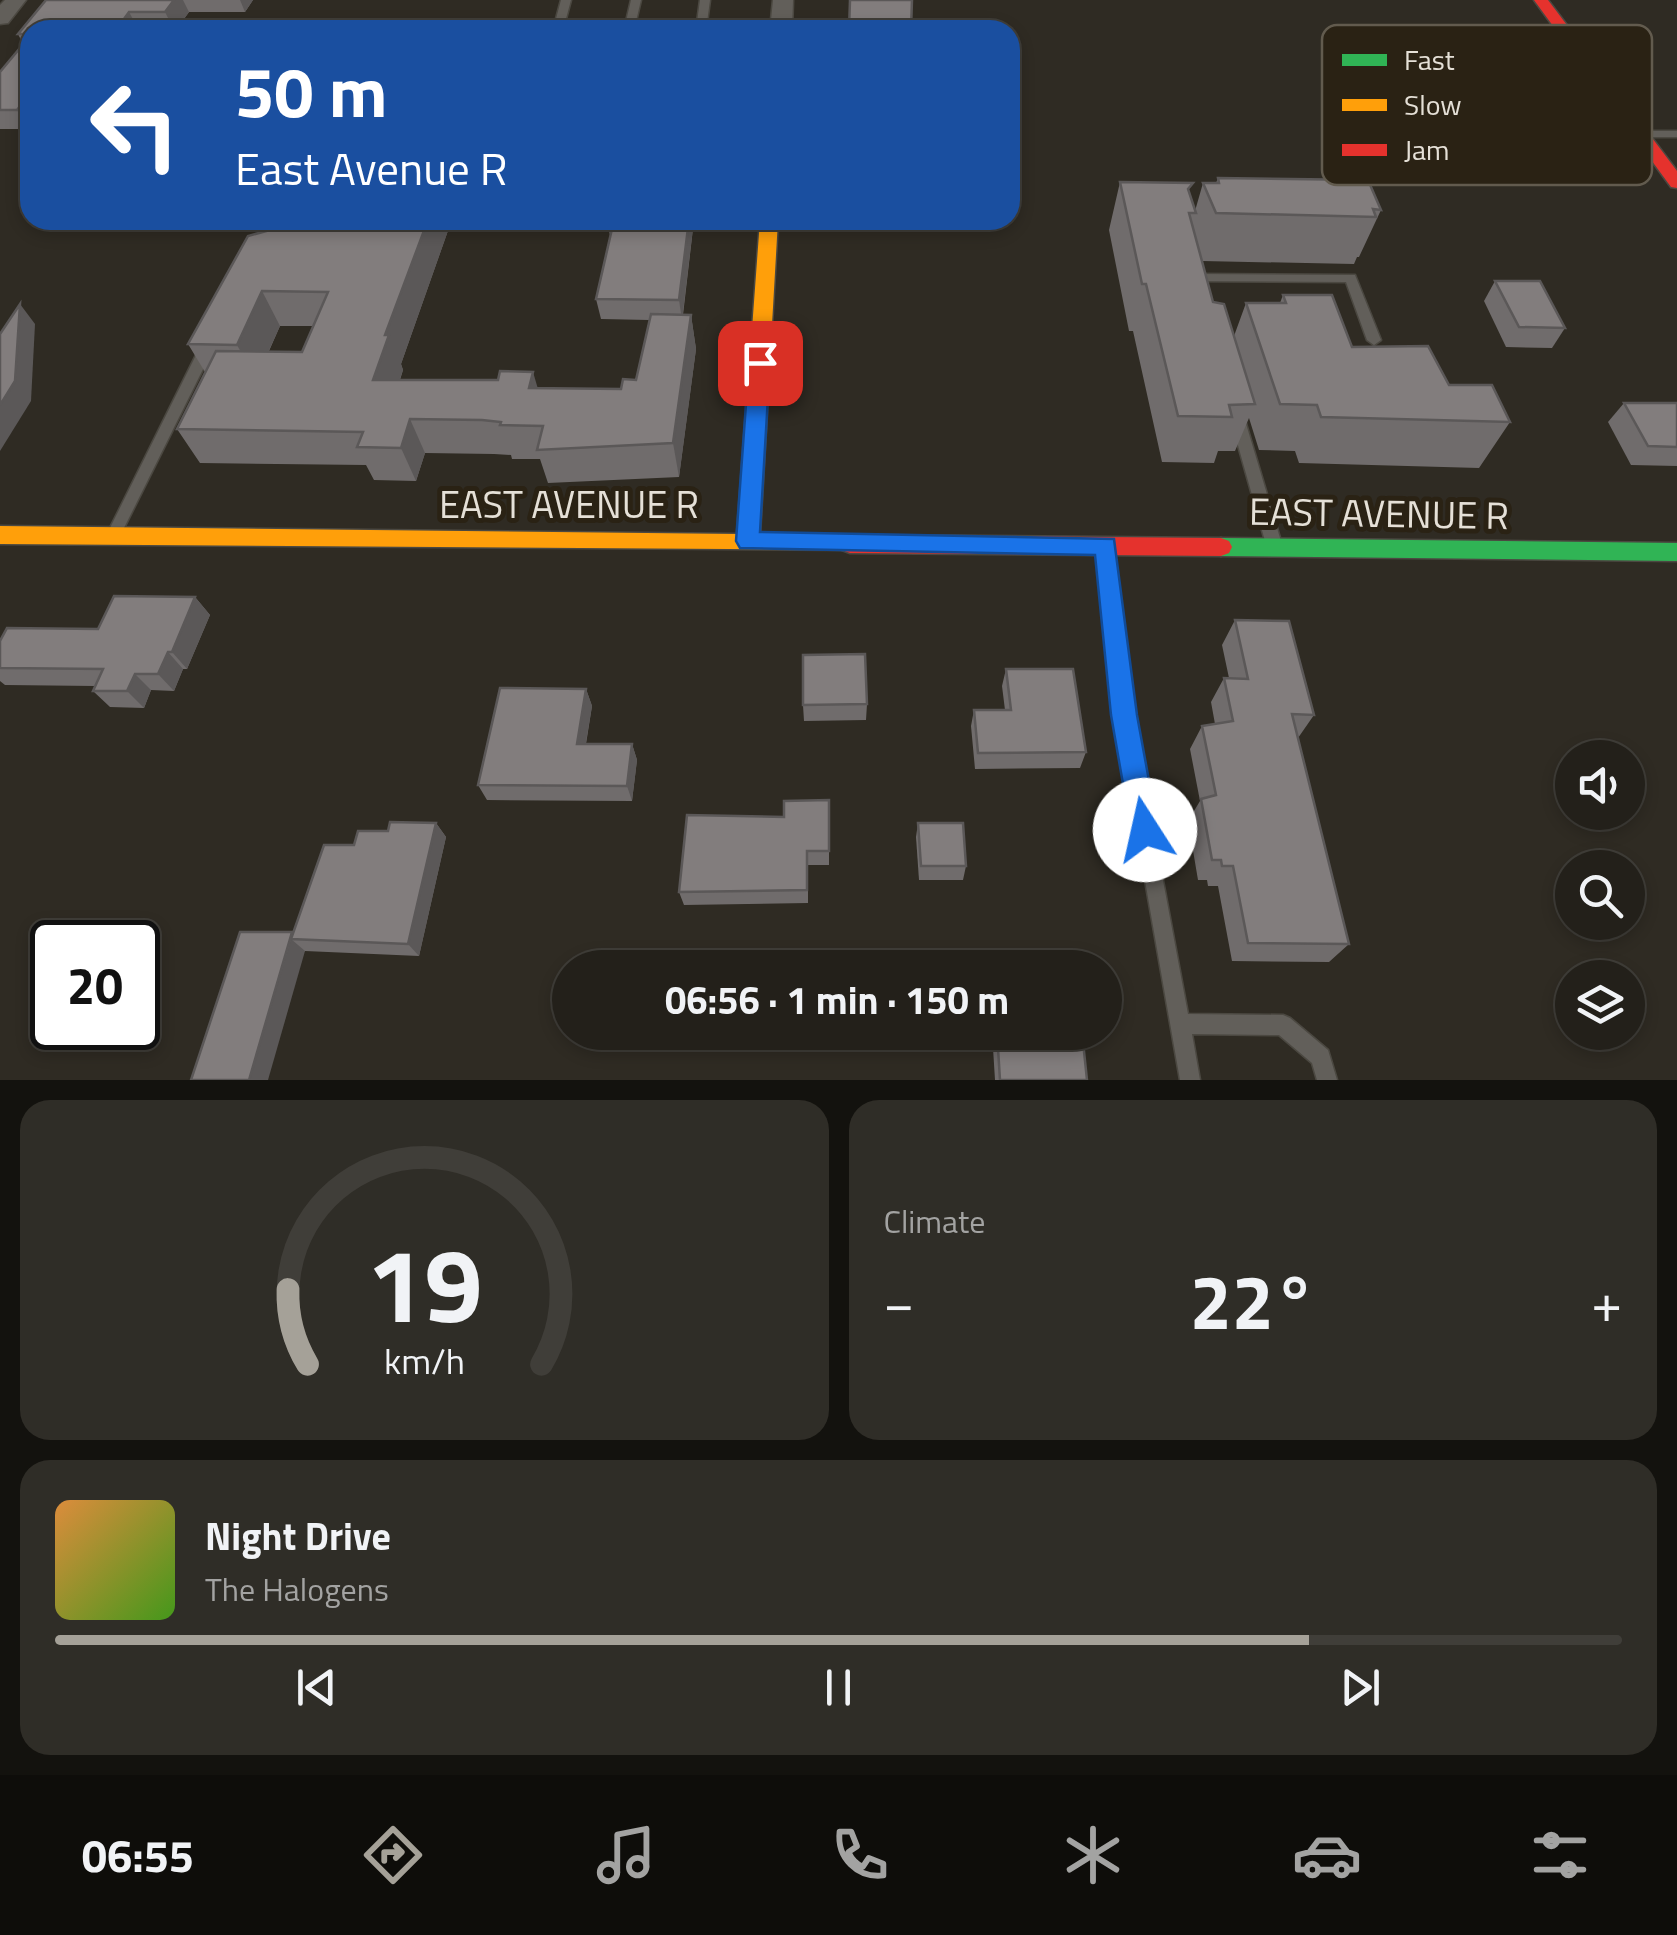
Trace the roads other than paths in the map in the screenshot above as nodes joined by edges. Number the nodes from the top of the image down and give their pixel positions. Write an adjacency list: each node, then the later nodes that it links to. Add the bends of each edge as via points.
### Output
1 (16, 0): 3 (street)
2 (1541, 0): 4 (main road)
3 (0, 18)
4 (1559, 25)
5 (1652, 150): 6 (main road)
6 (1677, 184)
7 (768, 230): 14 (main road)
8 (1202, 296): 10 (lane, via 1194,271 1351,278)
9 (210, 339): 13 (lane)
10 (1374, 340)
11 (1233, 404): 16 (lane)
12 (0, 535): 13 (main road, EAST AVENUE R)
13 (113, 536): 14 (main road, EAST AVENUE R)
14 (748, 541): 15 (main road, EAST AVENUE R)
15 (1106, 546): 16 (main road, EAST AVENUE R); 18 (lane, via 1124,715)
16 (1275, 548): 17 (main road, EAST AVENUE R)
17 (1677, 552)
18 (1180, 1024): 19 (lane); 20 (lane, via 1284,1026 1321,1057)
19 (1190, 1080)
20 (1327, 1080)

